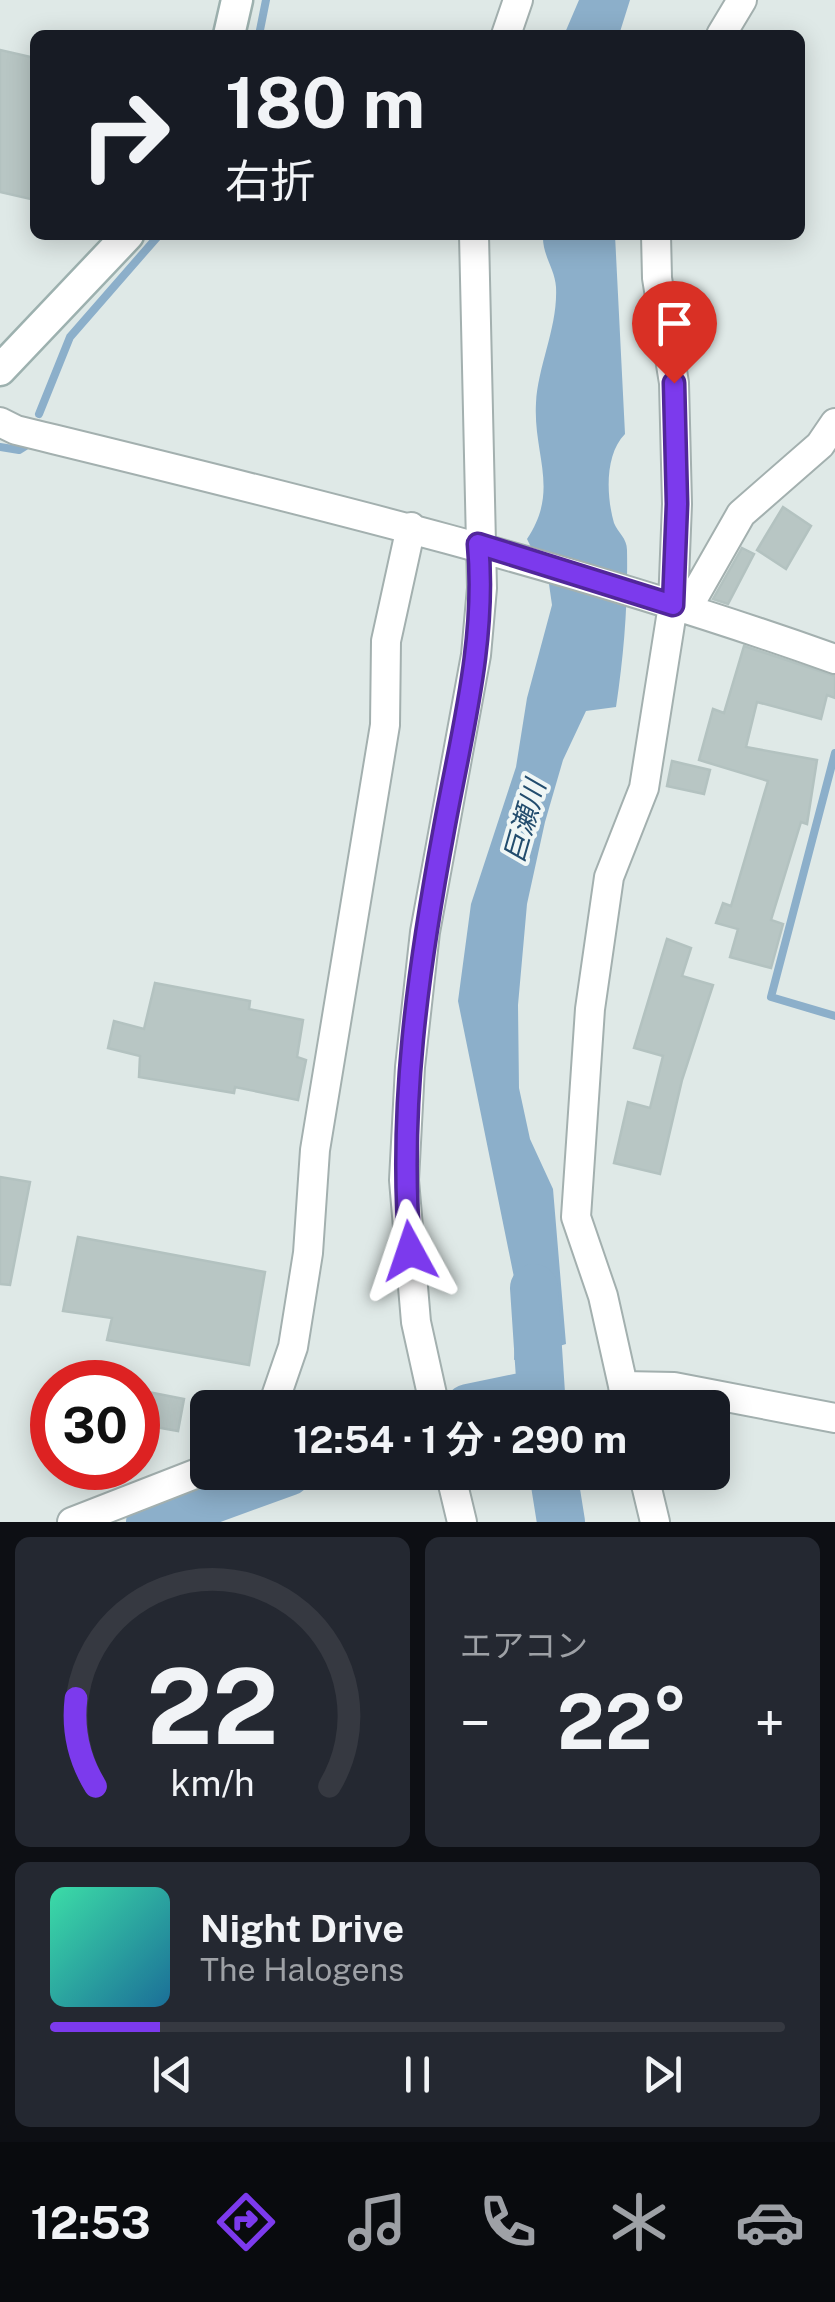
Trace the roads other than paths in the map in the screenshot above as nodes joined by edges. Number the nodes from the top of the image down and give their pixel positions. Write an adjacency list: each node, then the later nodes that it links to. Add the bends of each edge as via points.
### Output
1 (237, 0): 4 (street)
2 (518, 0): 5 (street)
3 (742, 0): 6 (street)
4 (230, 30)
5 (508, 30)
6 (724, 30)
7 (123, 240): 10 (street)
8 (474, 240): 14 (street)
9 (656, 240): 15 (street, via 674,383 677,504)
10 (0, 370)
11 (0, 422): 13 (street)
12 (835, 422): 15 (street, via 820,444 741,514)
13 (410, 527): 14 (street); 17 (street, via 386,642 385,725 314,1150 308,1252)
14 (483, 546): 15 (street); 18 (street, via 476,655 425,932 410,1067 404,1180 416,1322)
15 (670, 604): 16 (street); 19 (street, via 644,788 609,877 580,1124 576,1217)
16 (835, 659)
17 (277, 1390)
18 (431, 1390)
19 (624, 1390)
20 (730, 1398): 21 (street)
21 (835, 1418)
22 (190, 1477): 25 (street)
23 (454, 1490): 26 (street)
24 (647, 1490): 27 (street)
25 (72, 1522)
26 (462, 1522)
27 (655, 1522)

